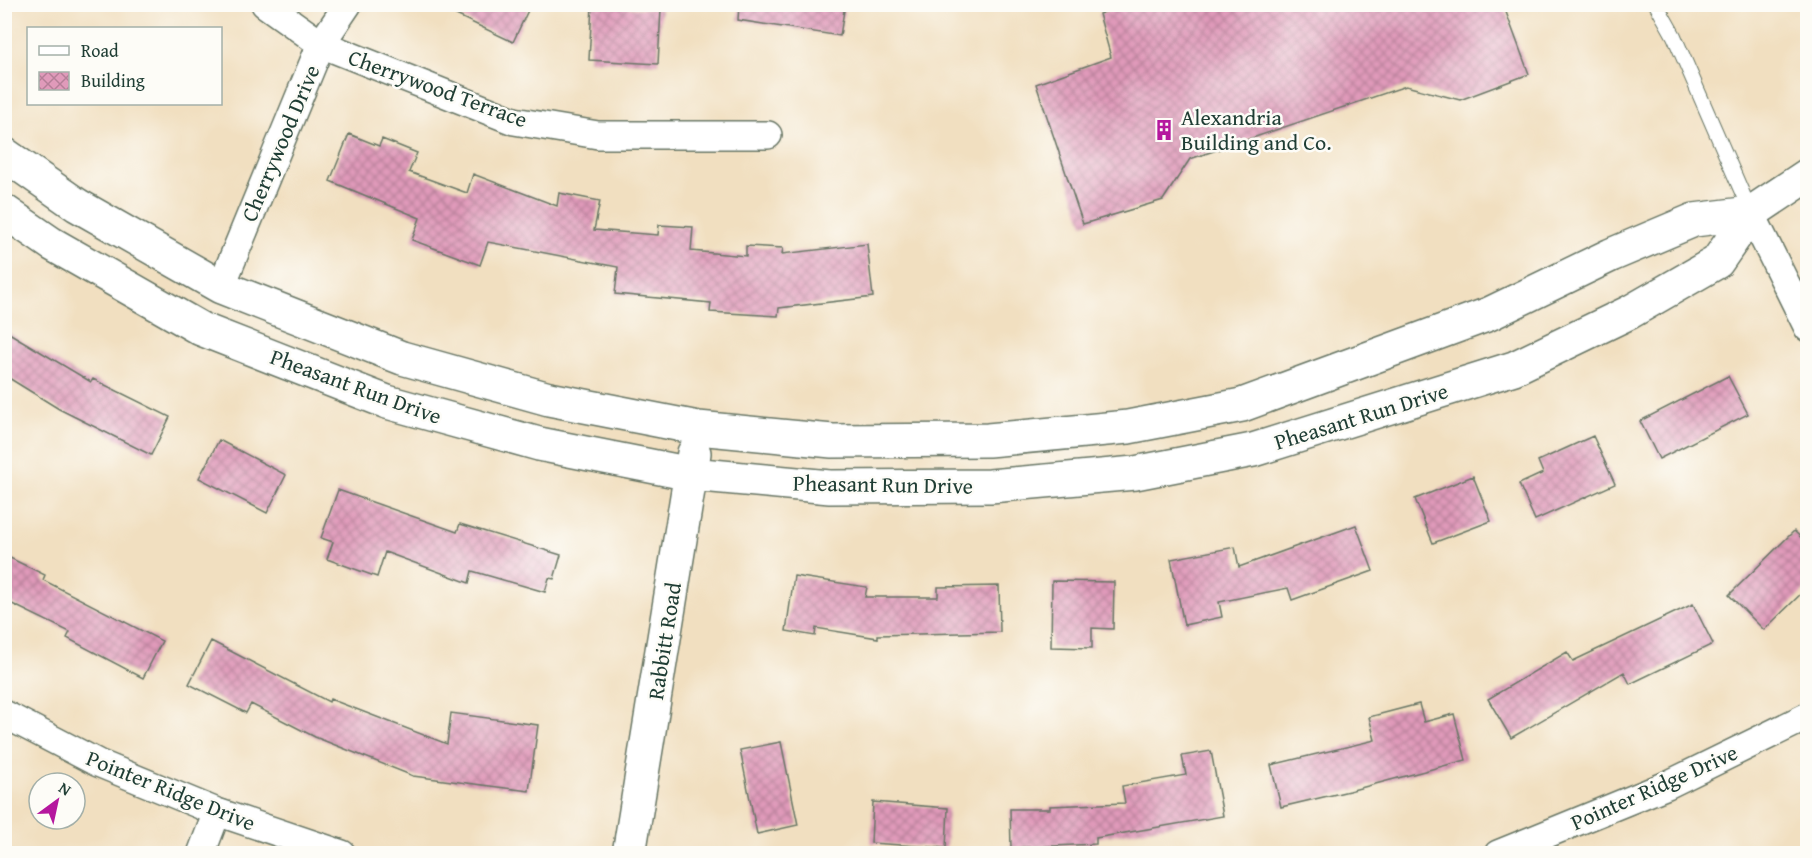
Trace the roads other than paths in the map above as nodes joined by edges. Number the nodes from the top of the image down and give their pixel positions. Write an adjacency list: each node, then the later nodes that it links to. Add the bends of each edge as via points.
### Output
1 (265, 4): 4 (street, Cherrywood Terrace)
2 (348, 4): 4 (street, Cherrywood Drive)
3 (1656, 4): 9 (lane, via 1674,36)
4 (321, 44): 5 (street, Cherrywood Terrace, via 514,122 598,135); 10 (street, Cherrywood Drive)
5 (768, 135)
6 (4, 154): 10 (street, Pheasant Run Drive, via 77,205)
7 (1808, 175): 9 (street, Pheasant Run Drive)
8 (4, 211): 13 (street, Pheasant Run Drive, via 52,244 201,329 376,398 539,444)
9 (1751, 213): 11 (street); 12 (street, Pheasant Run Drive, via 1694,220 1489,314 1242,405 1128,427 988,440 832,441); 13 (street, Pheasant Run Drive, via 1717,262 1630,312 1514,368 1253,450 1135,473 990,486 830,487)
10 (221, 287): 12 (street, Pheasant Run Drive, via 402,358 549,399)
11 (1808, 328)
12 (698, 428): 13 (street, Rabbitt Road)
13 (691, 474): 19 (street, Rabbitt Road)
14 (4, 714): 16 (street, Pointer Ridge Drive, via 98,763)
15 (1808, 716): 20 (street, Pointer Ridge Drive, via 1667,785)
16 (217, 812): 17 (street); 18 (street, Pointer Ridge Drive)
17 (201, 854)
18 (342, 854)
19 (628, 854)
20 (1498, 854)

